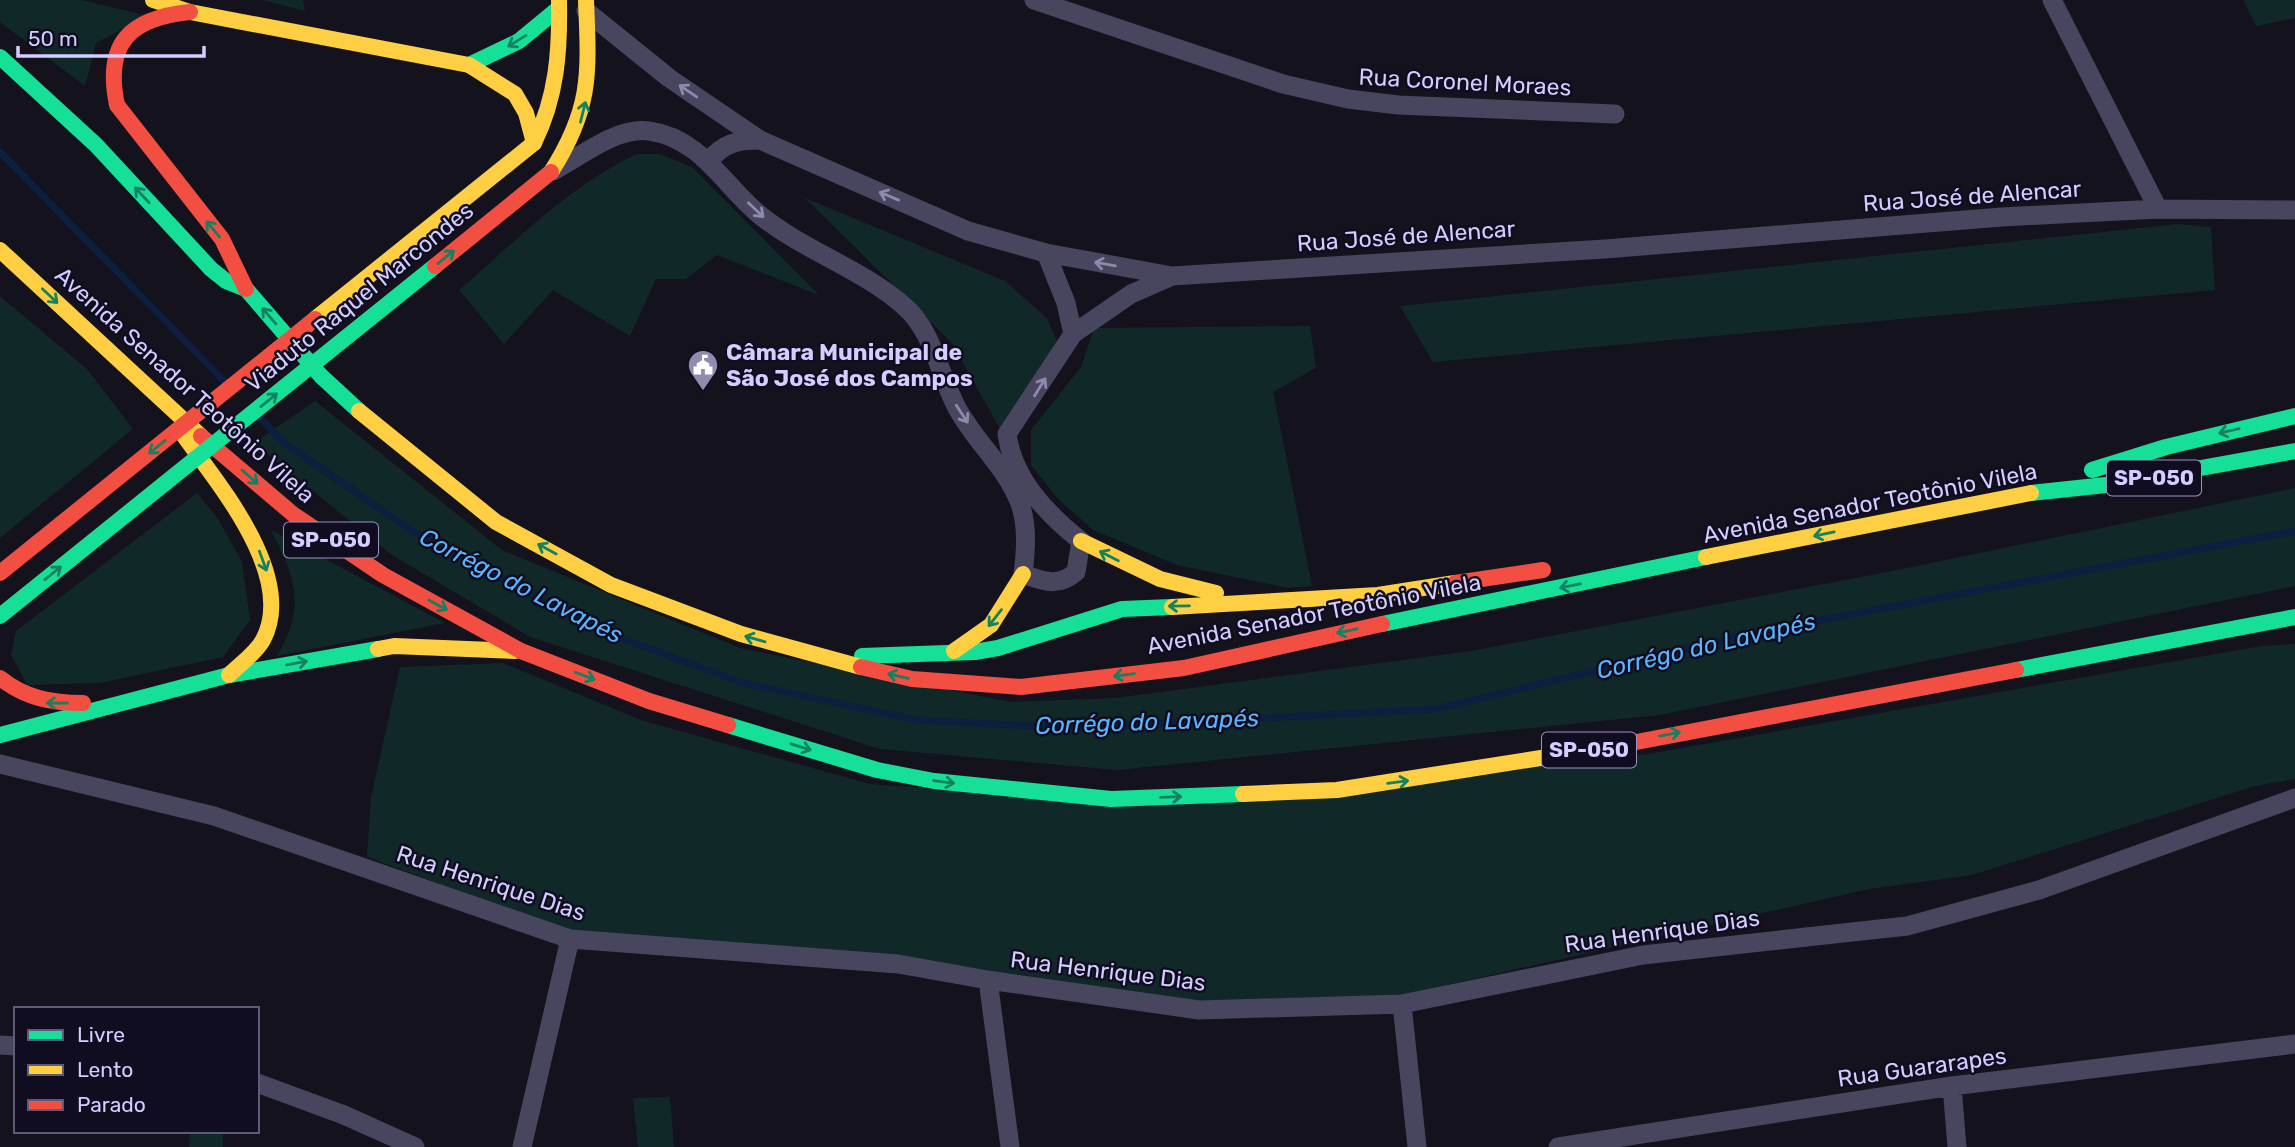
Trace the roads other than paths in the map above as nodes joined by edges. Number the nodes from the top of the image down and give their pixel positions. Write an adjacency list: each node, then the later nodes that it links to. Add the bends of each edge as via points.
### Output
1 (153, 0): 6 (main road)
2 (1034, 0): 9 (street, Rua Coronel Moraes, via 1283,84 1348,99)
3 (2052, 0): 14 (street)
4 (559, 4): 8 (main road, one-way to 8, via 519,41); 11 (main road, via 559,65 553,104)
5 (586, 5): 10 (street, Rua José de Alencar, one-way to 5, via 668,78); 13 (main road, one-way to 5, via 580,124 587,99)
6 (190, 12): 8 (main road); 19 (main road, one-way to 6, via 232,255 123,114 111,87 115,48 125,37 159,17)
7 (0, 57): 19 (main road, Avenida Senador Teotônio Vilela / SP-050, one-way to 7, via 211,269 96,145)
8 (469, 65): 11 (main road, via 520,97)
9 (1615, 114)
10 (760, 140): 12 (street, via 724,146); 17 (street, Rua José de Alencar, one-way to 10, via 968,231)
11 (534, 143): 27 (main road, Viaduto Raquel Marcondes, one-way to 27, bridge)
12 (709, 161): 13 (street, via 669,136 635,131); 28 (street, one-way to 28, via 771,224 888,292 908,309 930,345 956,406 1019,502 1025,536)
13 (551, 172): 30 (main road, Viaduto Raquel Marcondes, one-way to 13, bridge)
14 (2158, 209): 15 (street, Rua José de Alencar); 18 (street, Rua José de Alencar)
15 (2295, 210)
16 (0, 250): 21 (main road, Avenida Senador Teotônio Vilela / SP-050, one-way to 21)
17 (1046, 253): 18 (street, Rua José de Alencar, one-way to 17); 20 (street)
18 (1172, 276): 20 (street, via 1131,294)
19 (246, 289): 34 (main road, Avenida Senador Teotônio Vilela / SP-050, one-way to 19, via 741,634 611,585 496,522 385,435 321,376)
20 (1073, 334): 25 (street, one-way to 20, via 1030,489 1007,434)
21 (161, 401): 32 (main road, Avenida Senador Teotônio Vilela / SP-050, one-way to 32, via 294,515 383,575); 35 (main road, one-way to 35, via 255,538 271,582 265,636)
22 (2295, 416): 24 (main road, one-way to 24, via 2143,454)
23 (2295, 451): 24 (main road, Avenida Senador Teotônio Vilela / SP-050, via 2106,485)
24 (2011, 495): 26 (main road, Avenida Senador Teotônio Vilela / SP-050, one-way to 26)
25 (1081, 541): 28 (street, via 1076,572 1070,578 1046,582); 29 (main road, one-way to 25, via 1160,579)
26 (1637, 572): 29 (main road, via 1563,567 1378,595); 34 (main road, Avenida Senador Teotônio Vilela / SP-050, one-way to 34, via 1184,668 1021,687 912,679)
27 (0, 573)
28 (1023, 574): 33 (main road, one-way to 33, via 991,625)
29 (1267, 604): 33 (main road, one-way to 33, via 1122,609 998,648)
30 (0, 616)
31 (2295, 617): 32 (main road, Avenida Senador Teotônio Vilela / SP-050, one-way to 31, via 649,701 877,770 996,789 1111,799 1336,790 1442,777)
32 (521, 651): 35 (main road, one-way to 32, via 394,646)
33 (954, 651): 34 (main road)
34 (821, 658)
35 (229, 675): 37 (main road)
36 (0, 678): 37 (main road, one-way to 36, via 46,703 14,690)
37 (121, 702): 38 (main road)
38 (0, 735)
39 (0, 764): 41 (street, Rua Henrique Dias, via 214,816)
40 (2295, 799): 43 (street, Rua Henrique Dias, via 2039,890 1907,926 1643,955)
41 (570, 939): 42 (street, Rua Henrique Dias, via 898,964); 48 (street)
42 (988, 981): 43 (street, Rua Henrique Dias, via 1199,1010); 49 (street)
43 (1402, 1004): 50 (street)
44 (2295, 1044): 46 (street, Rua Guararapes)
45 (259, 1084): 47 (street)
46 (1952, 1086): 51 (street, Rua Guararapes); 52 (street)
47 (415, 1147)
48 (522, 1147)
49 (1010, 1147)
50 (1417, 1147)
51 (1558, 1147)
52 (1957, 1147)

